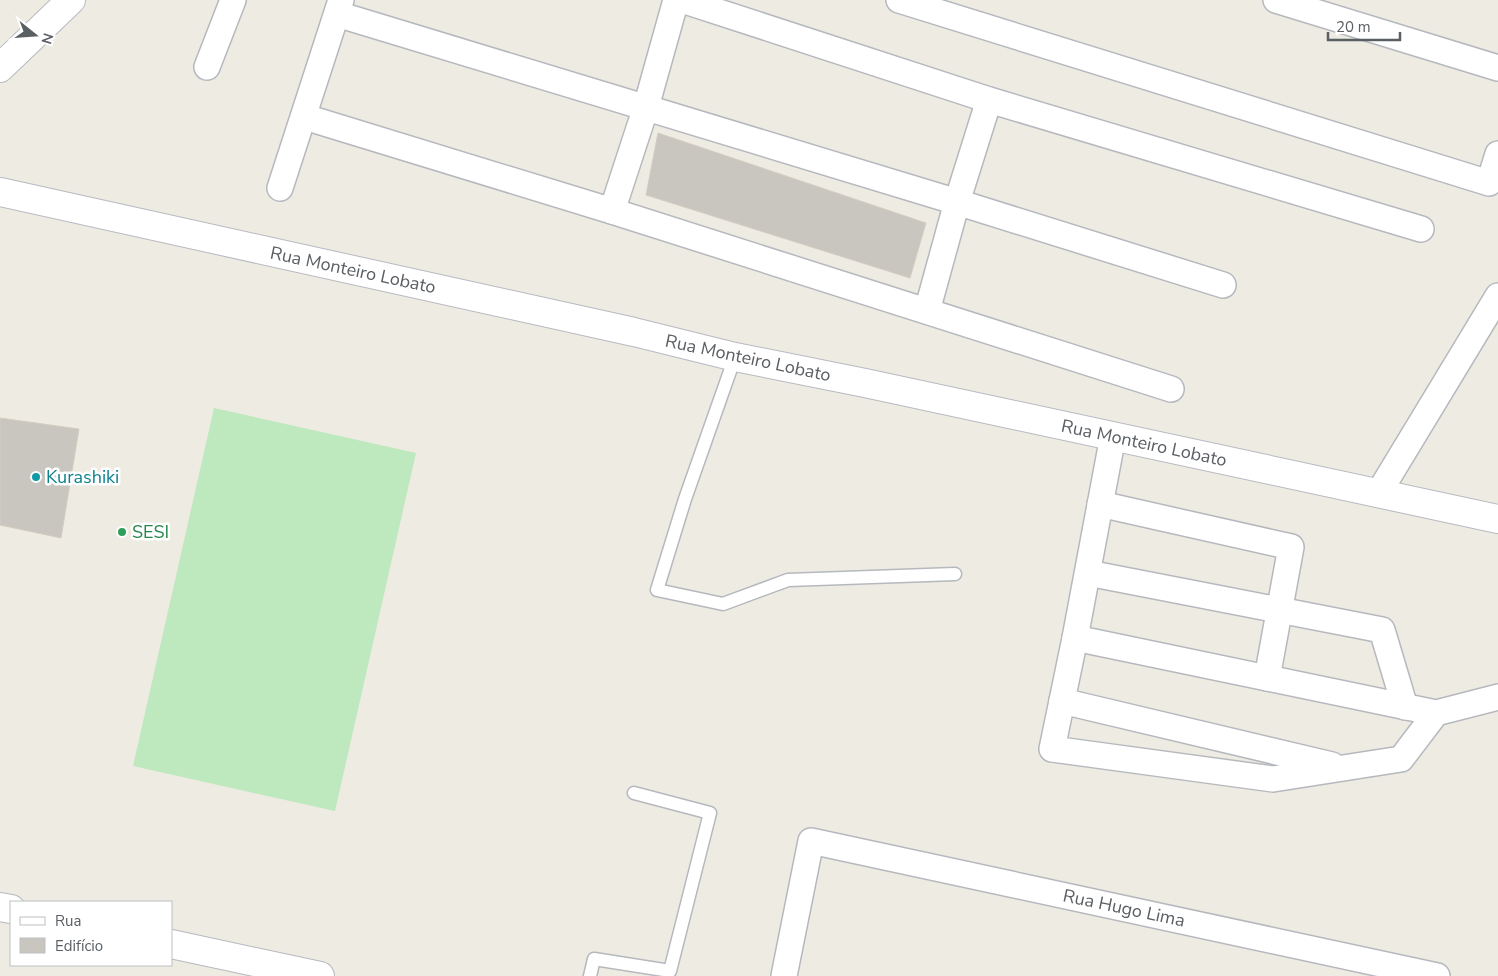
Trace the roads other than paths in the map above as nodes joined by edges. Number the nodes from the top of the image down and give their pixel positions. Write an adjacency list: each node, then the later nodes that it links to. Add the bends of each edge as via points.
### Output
1 (71, 0): 9 (main road)
2 (233, 0): 8 (street)
3 (676, 0): 12 (street)
4 (682, 0): 11 (street)
5 (899, 0): 14 (street, via 1489,183)
6 (1276, 0): 10 (street)
7 (339, 7): 12 (street); 13 (street)
8 (207, 66)
9 (0, 68)
10 (1498, 68)
11 (989, 100): 17 (street); 19 (street)
12 (646, 107): 17 (street); 18 (street)
13 (305, 116): 15 (street); 18 (street)
14 (1498, 154)
15 (280, 188)
16 (0, 192): 23 (main road, Rua Monteiro Lobato)
17 (957, 202): 20 (street); 22 (street)
18 (612, 211): 22 (street)
19 (1421, 229)
20 (1222, 285)
21 (1498, 296): 26 (street)
22 (927, 311): 24 (street)
23 (735, 357): 25 (main road, Rua Monteiro Lobato); 30 (lane, via 657,590 723,604 788,580)
24 (1171, 390)
25 (1113, 436): 26 (main road, Rua Monteiro Lobato); 27 (street)
26 (1378, 494): 28 (main road, Rua Monteiro Lobato)
27 (1100, 504): 29 (street); 31 (street, via 1291,547)
28 (1498, 519)
29 (1088, 573): 31 (street); 32 (street)
30 (955, 574)
31 (1279, 611): 33 (street); 36 (street, via 1382,630)
32 (1075, 638): 33 (street); 35 (street)
33 (1267, 678): 36 (street)
34 (1498, 696): 37 (street)
35 (1062, 701): 38 (street); 38 (street, via 1052,749 1273,779)
36 (1405, 707): 37 (street)
37 (1436, 713): 38 (street, via 1401,759)
38 (1343, 768)
39 (634, 793): 43 (lane, via 710,813 670,971 594,959)
40 (172, 944): 42 (main road)
41 (1381, 970): 44 (street, Rua Hugo Lima, via 811,841); 45 (street, Rua Hugo Lima)
42 (320, 976)
43 (590, 976)
44 (784, 976)
45 (1437, 976)

